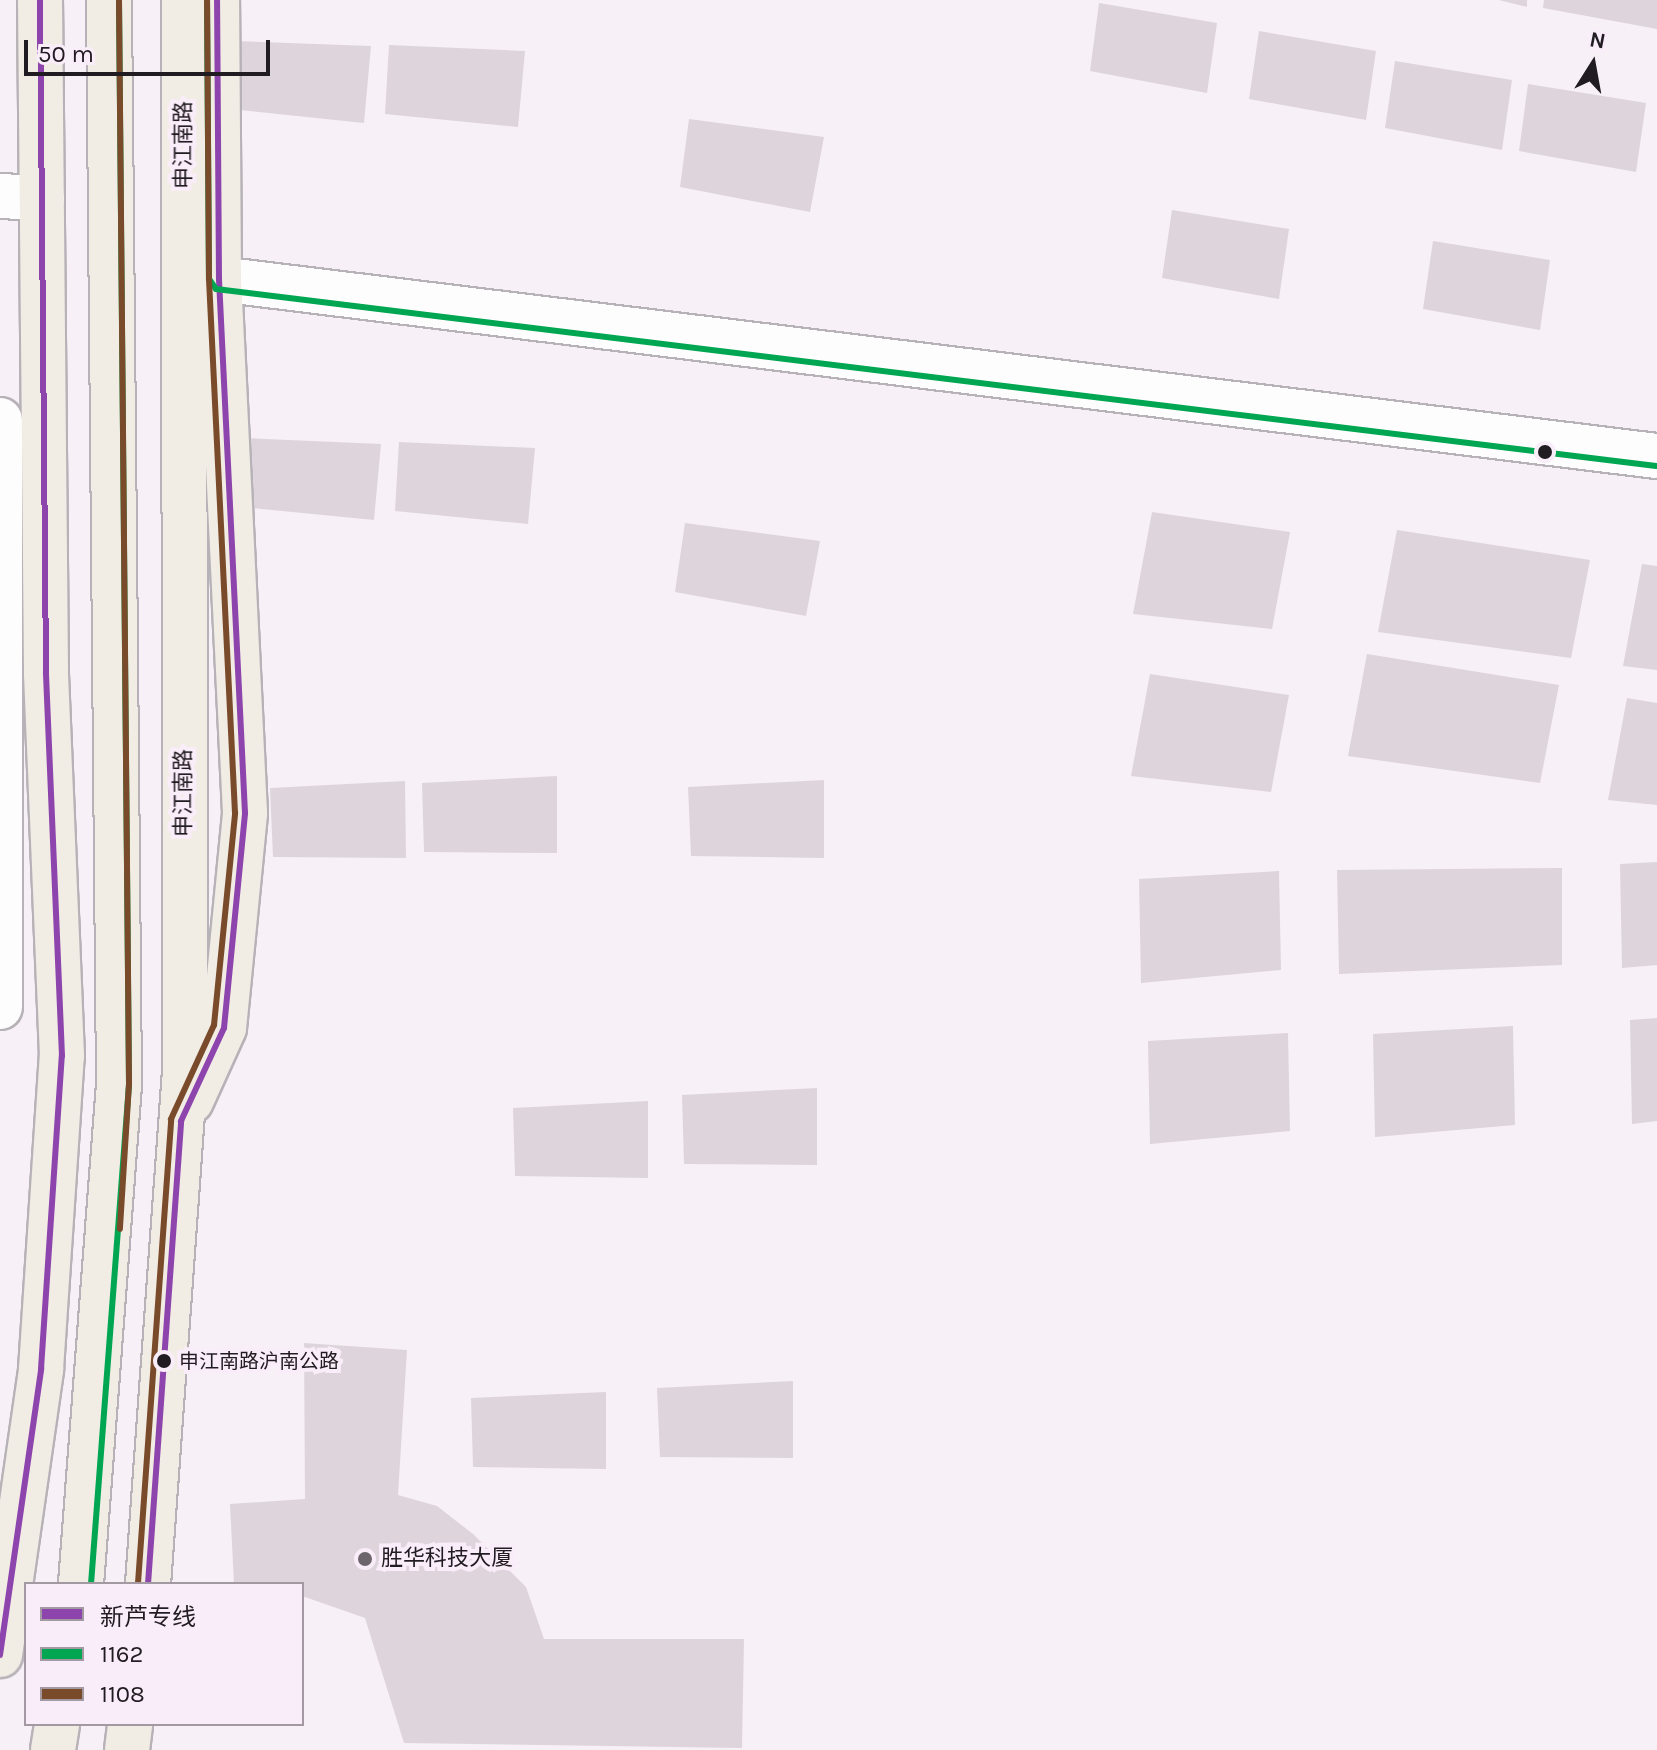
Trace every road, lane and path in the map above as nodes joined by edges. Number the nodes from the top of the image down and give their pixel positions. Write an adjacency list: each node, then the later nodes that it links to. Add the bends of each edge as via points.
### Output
1 (40, 0): 5 (main road)
2 (109, 0): 10 (main road)
3 (184, 0): 11 (main road, 申江南路)
4 (217, 0): 6 (main road)
5 (21, 197): 12 (main road, via 62,1056)
6 (219, 279): 8 (street); 11 (main road, via 245,813 224,1028)
7 (0, 420): 9 (street)
8 (1657, 456)
9 (0, 1007)
10 (119, 1084): 12 (main road, via 78,1199); 13 (main road)
11 (181, 1121): 14 (main road, 申江南路)
12 (41, 1369): 15 (main road)
13 (81, 1582)
14 (148, 1582)
15 (0, 1655)
16 (57, 1726): 18 (main road)
17 (130, 1726): 19 (main road)
18 (53, 1750)
19 (127, 1750)

